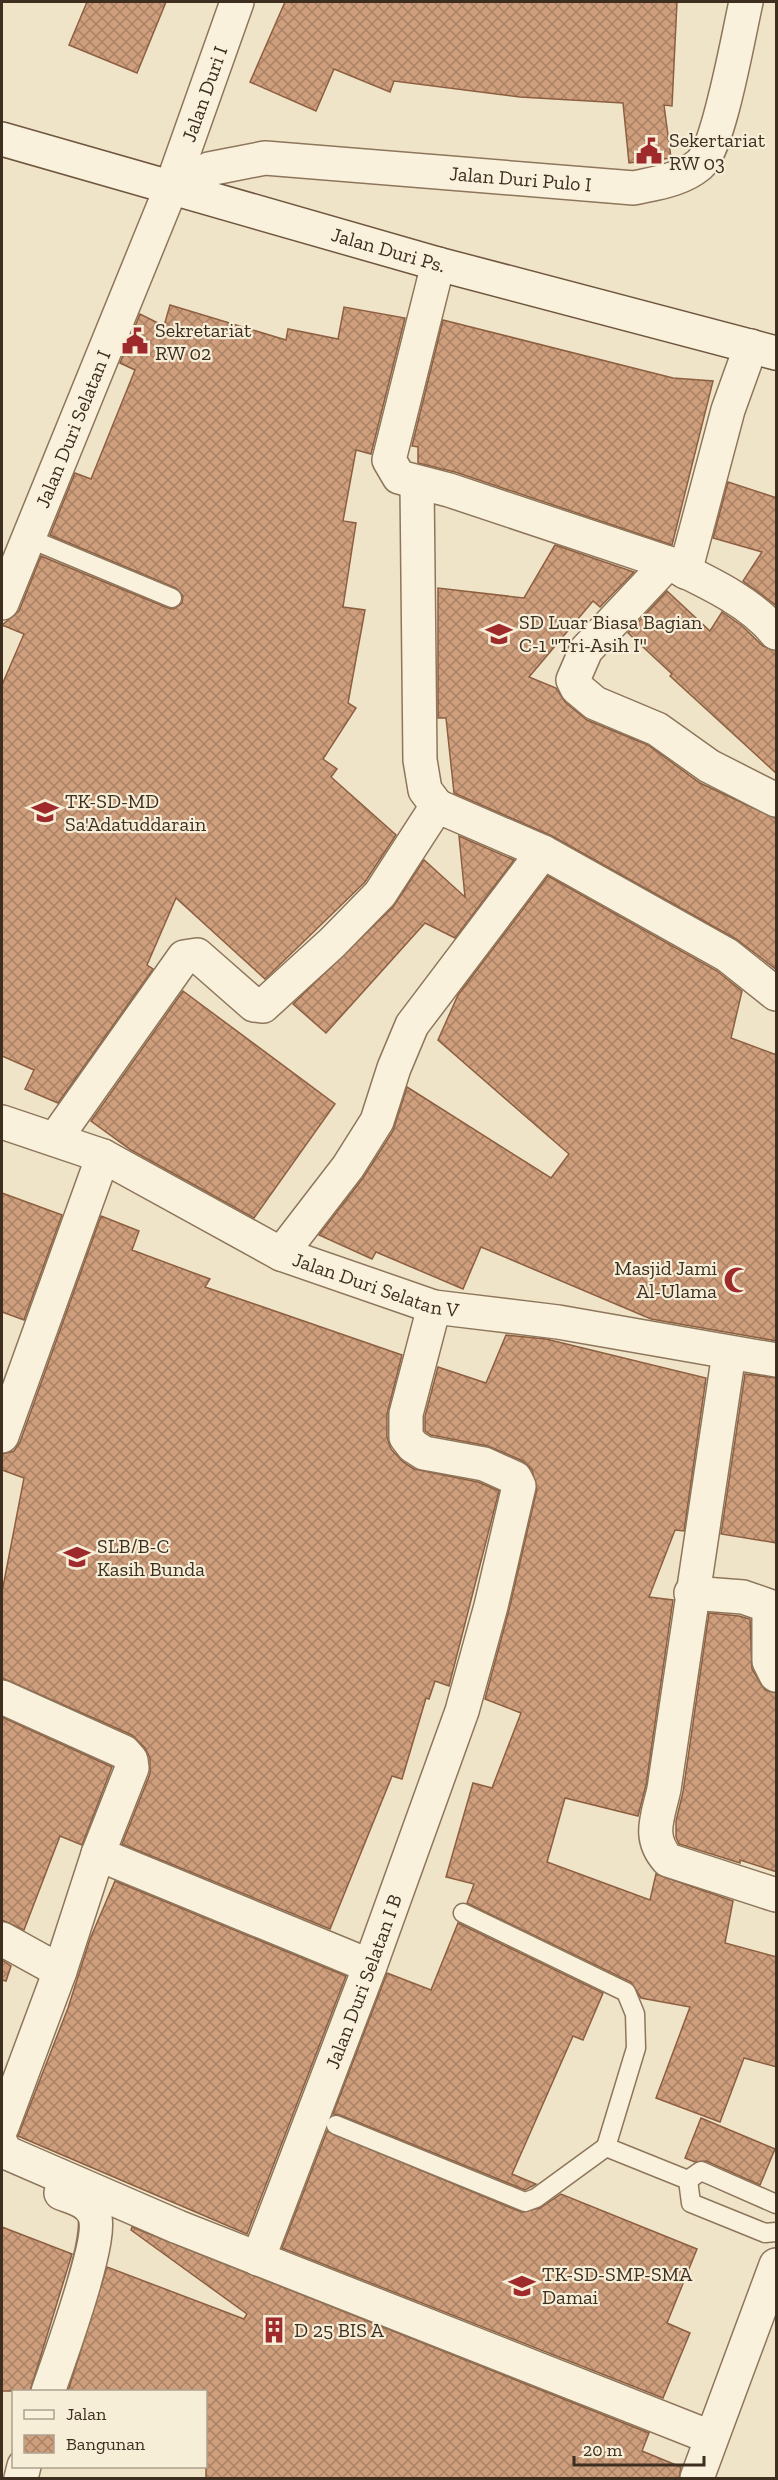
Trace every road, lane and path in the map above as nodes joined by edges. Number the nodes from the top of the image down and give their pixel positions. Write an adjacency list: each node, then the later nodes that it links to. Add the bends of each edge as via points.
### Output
1 (237, 2): 4 (street, Jalan Duri I)
2 (746, 2): 4 (street, Jalan Duri Pulo I, via 716,134 701,164 672,180 634,188 265,158 209,169)
3 (3, 146): 4 (street, Jalan Duri Ps.)
4 (171, 188): 5 (street, Jalan Duri Ps.); 8 (street, Jalan Duri Selatan I)
5 (438, 264): 6 (street, Jalan Duri Ps.); 7 (street, via 389,459 399,477)
6 (764, 349): 9 (street, via 728,410)
7 (417, 483): 9 (street, via 449,490); 14 (street, via 420,760 425,790)
8 (28, 538): 10 (lane); 11 (street, Jalan Duri Selatan I)
9 (676, 568): 12 (street, via 764,618); 13 (street, via 586,650 573,680 595,703 657,729 709,766)
10 (172, 598)
11 (2, 603)
12 (777, 633)
13 (777, 800)
14 (437, 806): 15 (street); 18 (street, via 380,894 263,1006 254,1005 197,955 184,957)
15 (543, 852): 16 (street, via 727,955); 20 (street, via 412,1025 377,1121 348,1167)
16 (777, 994)
17 (2, 1122): 18 (street, Jalan Duri Selatan V)
18 (56, 1139): 19 (street, Jalan Duri Selatan V)
19 (103, 1156): 20 (street, Jalan Duri Selatan V); 24 (street)
20 (281, 1254): 21 (street, Jalan Duri Selatan V)
21 (434, 1306): 22 (street, Jalan Duri Selatan V, via 558,1322); 32 (street, Jalan Duri Selatan I B, via 406,1414 406,1437 424,1453 484,1464 515,1478 519,1486 462,1711)
22 (729, 1353): 23 (street, Jalan Duri Selatan V); 25 (street)
23 (777, 1360)
24 (2, 1437)
25 (691, 1593): 26 (street, via 743,1597 769,1606 769,1662); 29 (street, via 654,1836 659,1850 669,1860)
26 (777, 1675)
27 (2, 1697): 28 (street, via 124,1752 131,1760 130,1779)
28 (98, 1854): 32 (street); 33 (street)
29 (777, 1896)
30 (463, 1914): 37 (lane, via 626,1992 635,2014 636,2048)
31 (2, 1939): 33 (street)
32 (370, 1966): 42 (street, Jalan Duri Selatan I B)
33 (60, 1971): 35 (street)
34 (336, 2126): 37 (lane, via 525,2202)
35 (2, 2127)
36 (2, 2145): 42 (street, via 5,2151)
37 (606, 2147): 39 (lane)
38 (2, 2171): 45 (street, via 85,2202 95,2216 95,2243)
39 (688, 2180): 40 (lane, via 701,2171); 41 (lane, via 691,2203 765,2233)
40 (777, 2204)
41 (777, 2232)
42 (258, 2259): 46 (street)
43 (777, 2265): 46 (street)
44 (417, 2342): 46 (street)
45 (48, 2390)
46 (702, 2466)

